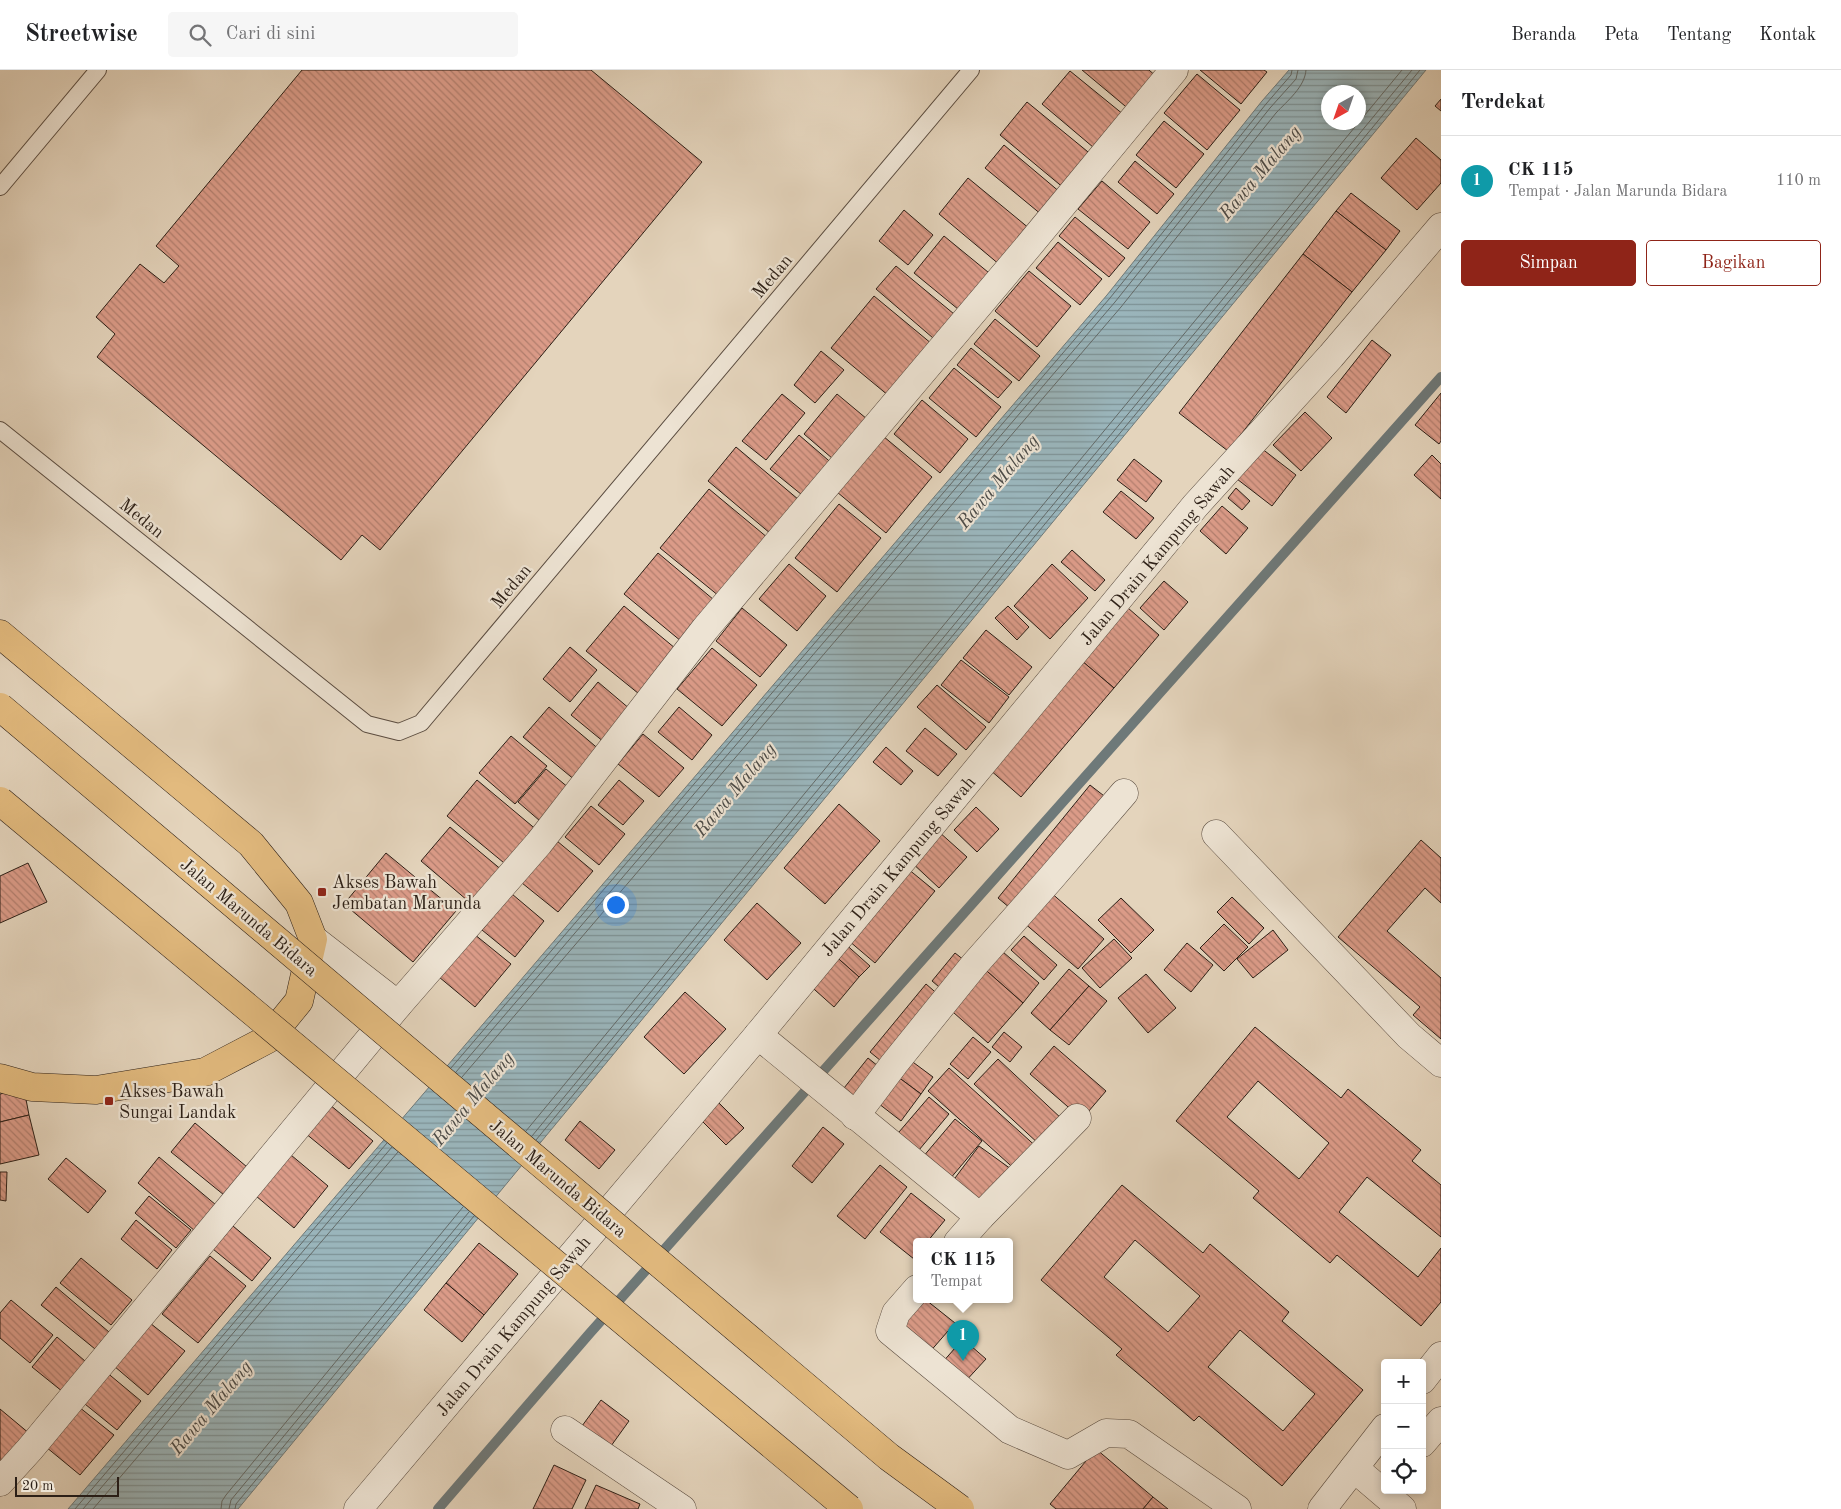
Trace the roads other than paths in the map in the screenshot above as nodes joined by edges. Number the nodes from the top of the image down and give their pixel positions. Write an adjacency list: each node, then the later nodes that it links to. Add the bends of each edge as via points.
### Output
1 (98, 70): 4 (lane)
2 (971, 70): 6 (lane, Medan, via 421,723 399,732 367,724)
3 (1174, 70): 13 (street, via 711,622 539,843)
4 (0, 187)
5 (1441, 227): 14 (street, Jalan Drain Kampung Sawah, via 1331,356 1195,506)
6 (0, 430)
7 (0, 634): 12 (main road, via 252,844 299,903)
8 (0, 707): 36 (main road, Jalan Marunda Bidara, bridge, via 889,1457)
9 (1124, 793): 19 (street, via 974,965 894,1064)
10 (0, 801): 35 (main road, bridge)
11 (1216, 834): 16 (street, via 1409,1036)
12 (313, 939): 13 (street); 15 (main road, via 299,1001)
13 (398, 1005): 18 (street)
14 (758, 1035): 19 (street); 33 (street, Jalan Drain Kampung Sawah)
15 (268, 1039): 17 (main road, via 205,1072 96,1090 32,1087); 18 (street)
16 (1441, 1063)
17 (0, 1078)
18 (328, 1088): 31 (street)
19 (847, 1109): 21 (street)
20 (1077, 1118): 21 (street)
21 (980, 1217): 22 (street)
22 (962, 1238)
23 (913, 1294): 37 (street, via 896,1313 890,1331 1010,1430 1068,1455 1106,1433 1129,1434)
24 (1441, 1356): 25 (street)
25 (1426, 1375)
26 (1441, 1421): 29 (street)
27 (565, 1430): 34 (street)
28 (1381, 1433): 30 (street)
29 (1426, 1438)
30 (1354, 1468): 32 (street); 38 (street)
31 (0, 1482)
32 (1389, 1496)
33 (358, 1509)
34 (682, 1509)
35 (849, 1509)
36 (960, 1509)
37 (1237, 1509)
38 (1322, 1509)

